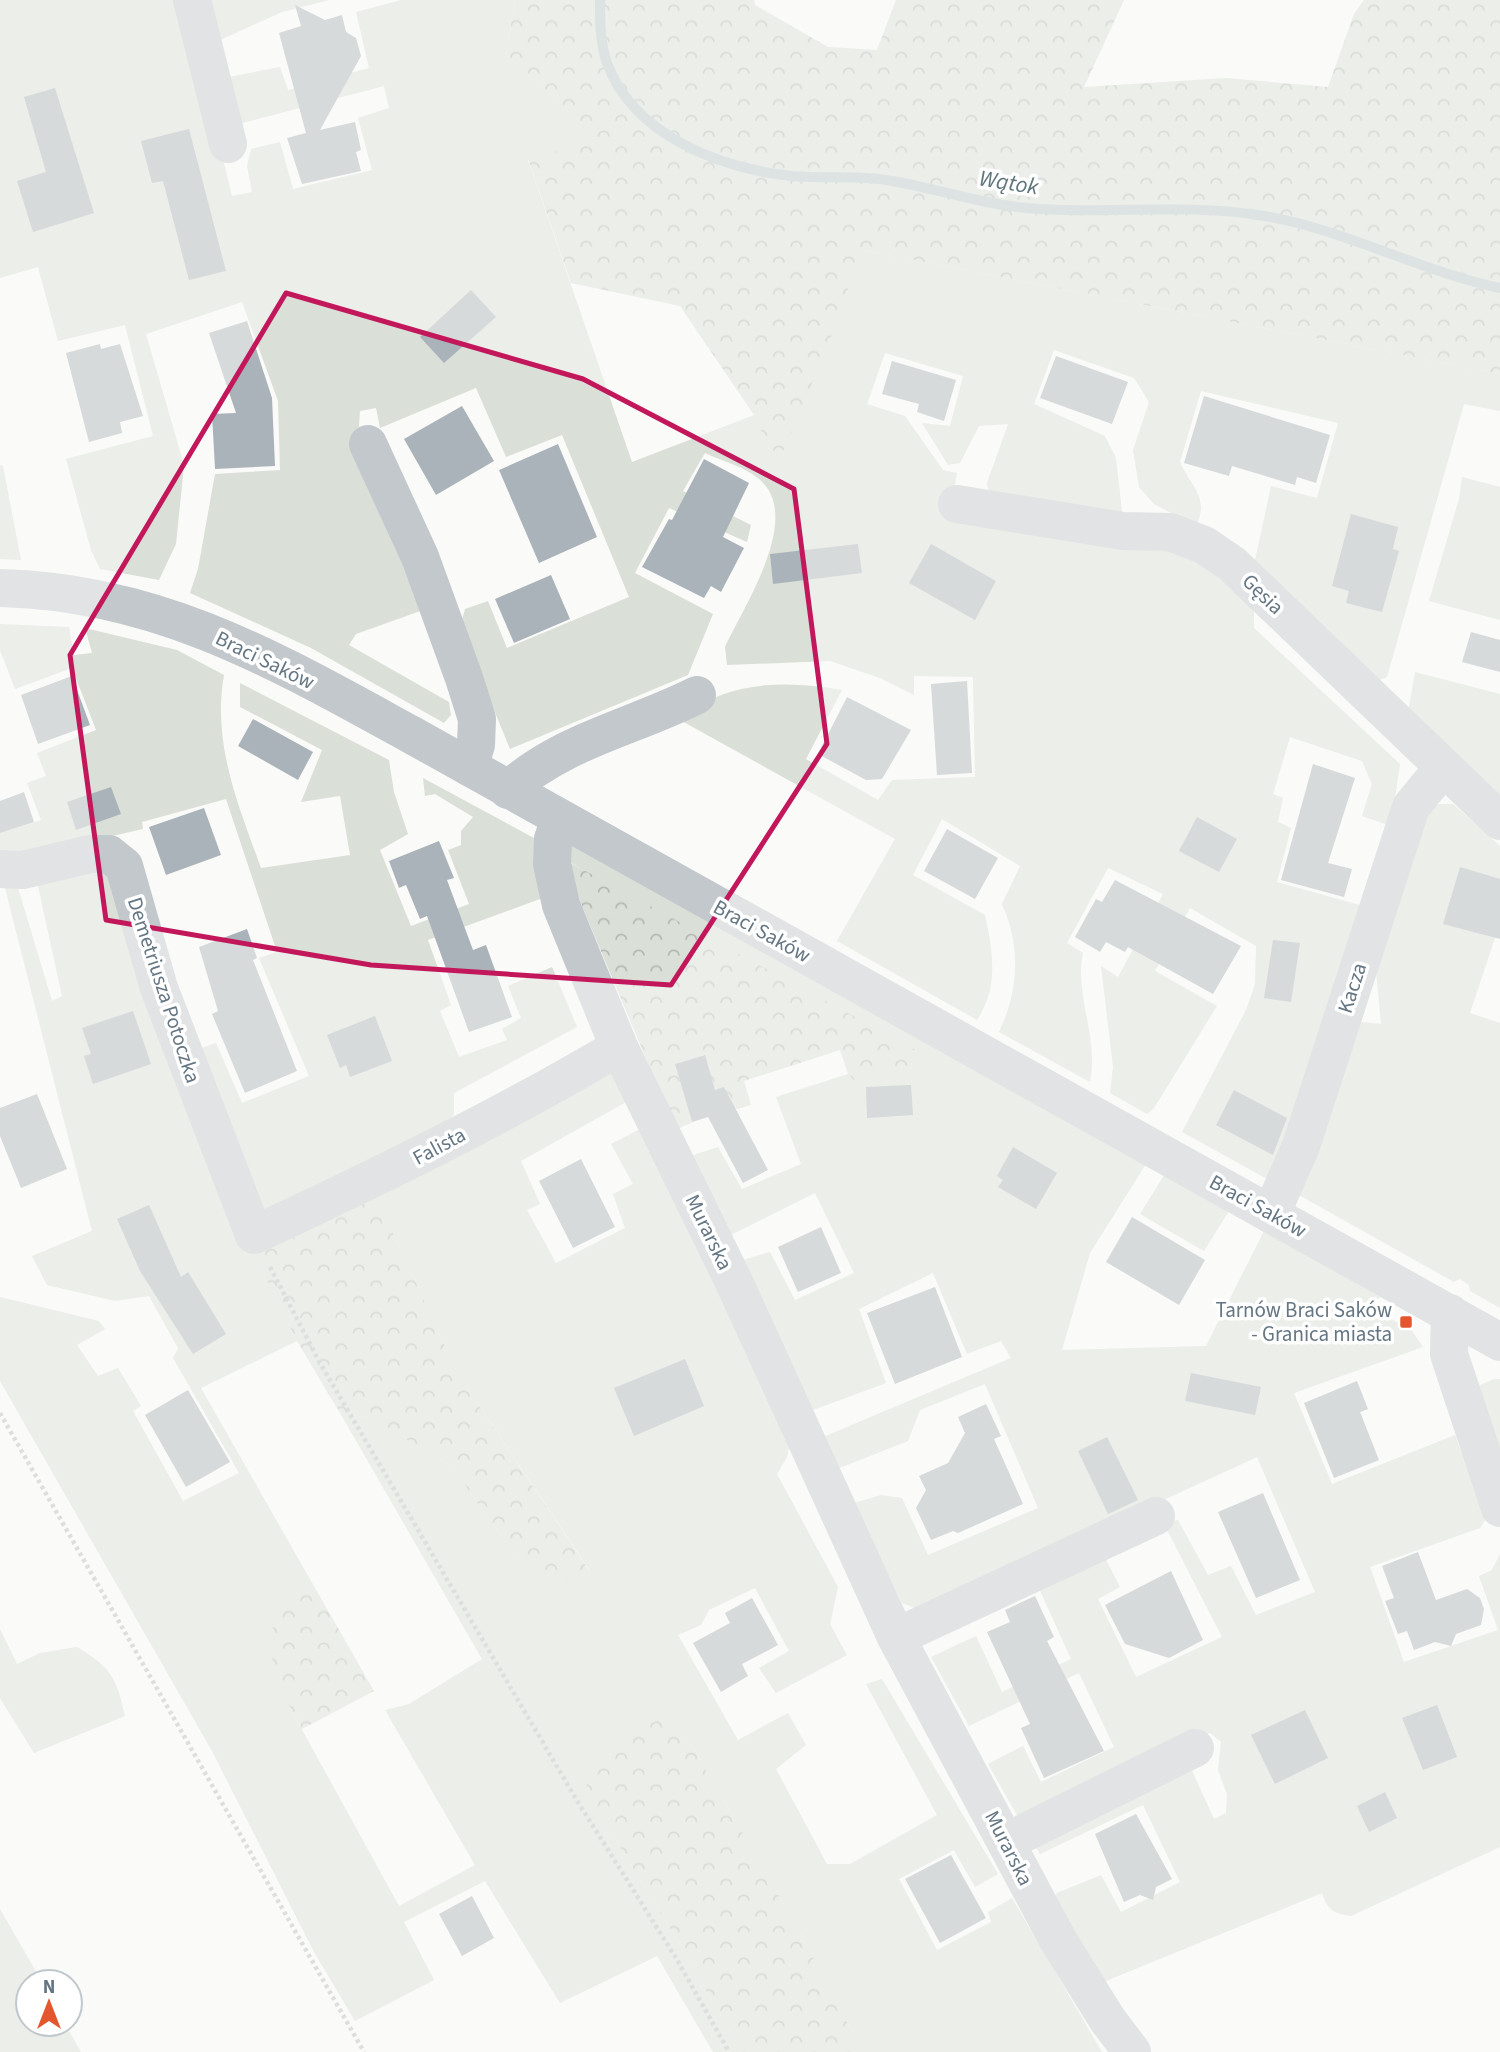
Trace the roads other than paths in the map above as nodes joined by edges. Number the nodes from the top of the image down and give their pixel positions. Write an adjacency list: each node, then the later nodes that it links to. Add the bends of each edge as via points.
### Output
1 (192, 0): 2 (street)
2 (228, 144)
3 (368, 444): 7 (street, via 420,557 477,719)
4 (957, 504): 8 (street, Gęsia, via 1123,531 1170,532 1204,545 1232,564)
5 (0, 587): 7 (street, Braci Saków, via 85,595 166,615 260,654)
6 (697, 695): 9 (street, via 569,748 526,773)
7 (469, 768): 9 (street, Braci Saków)
8 (1442, 769): 11 (street, Gęsia); 14 (street, Kacza, via 1411,807 1301,1146)
9 (508, 790): 10 (street, Braci Saków)
10 (560, 819): 13 (street, Murarska, via 552,864 561,905); 14 (street, Braci Saków)
11 (1500, 821)
12 (0, 869): 15 (street, Demetriusza Potoczka, via 23,870 90,853 109,854 124,866 159,988)
13 (619, 1047): 15 (street, Falista, via 388,1173); 20 (street, Murarska)
14 (1271, 1214): 16 (street, Braci Saków)
15 (254, 1235)
16 (1450, 1314): 17 (street, Braci Saków); 18 (street, via 1448,1354)
17 (1500, 1342)
18 (1500, 1508)
19 (1156, 1516): 20 (street)
20 (896, 1637): 22 (street, Murarska)
21 (1195, 1748): 22 (street)
22 (1008, 1841): 23 (street, Murarska, via 1058,1940)
23 (1132, 2052)

